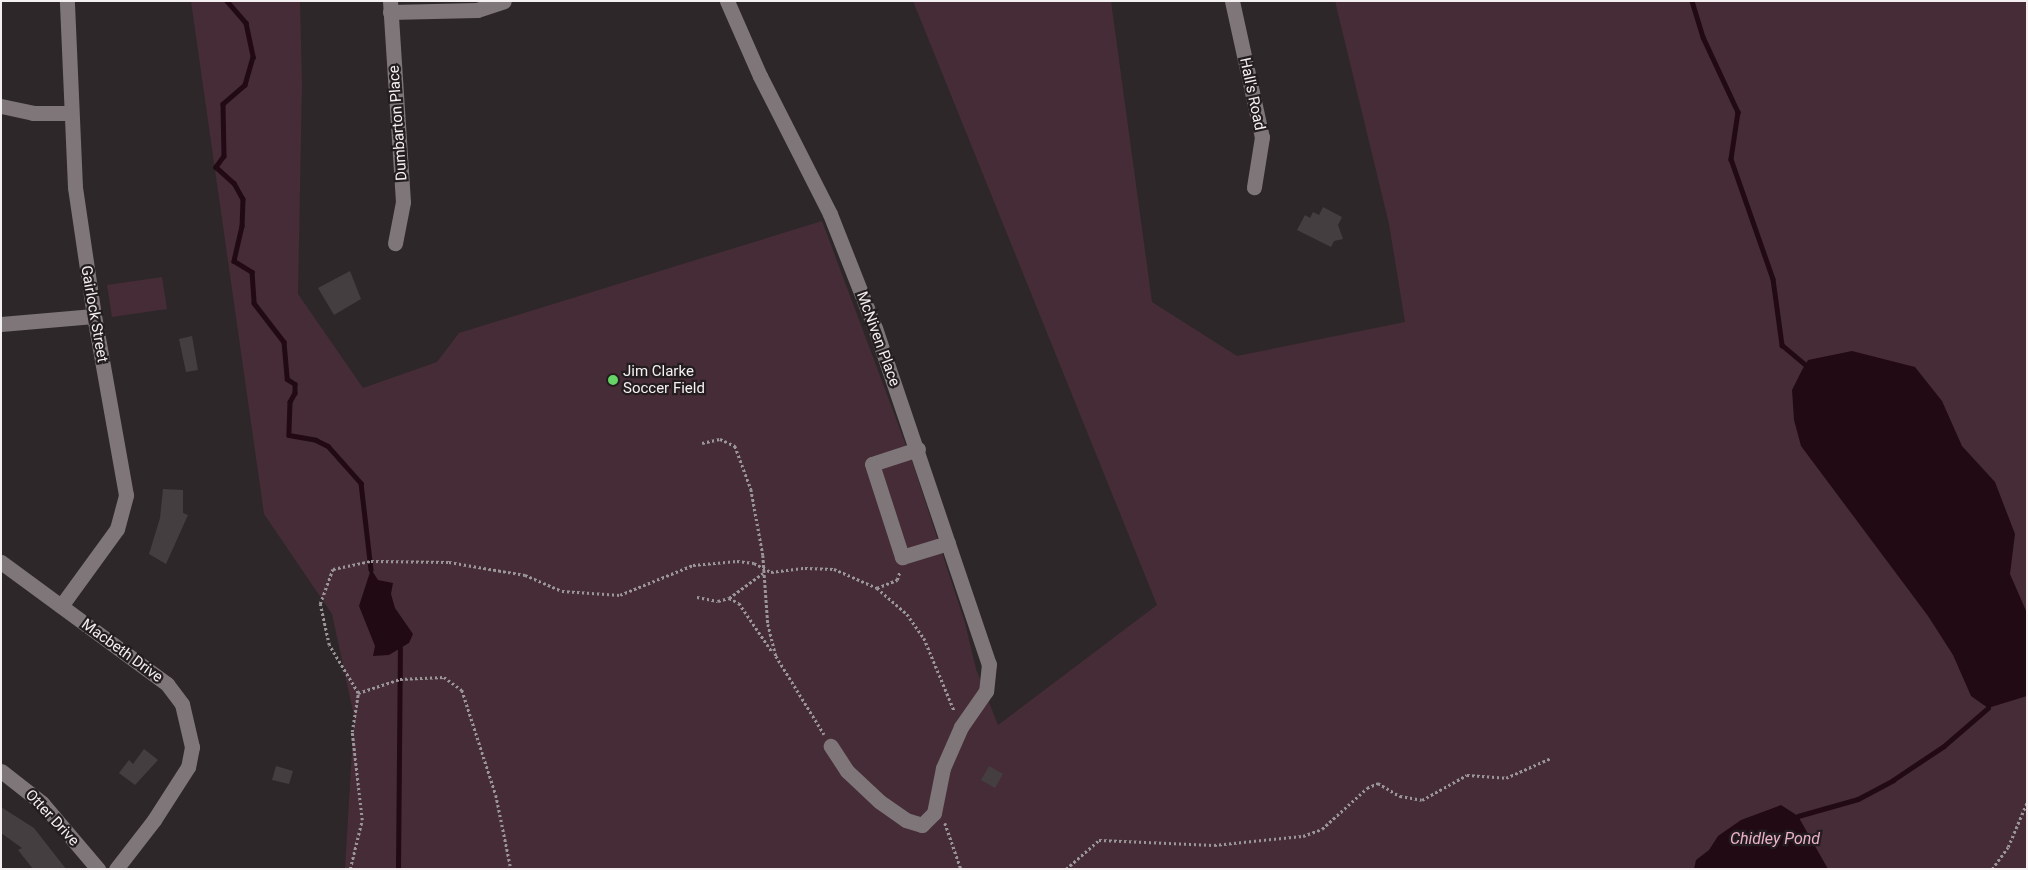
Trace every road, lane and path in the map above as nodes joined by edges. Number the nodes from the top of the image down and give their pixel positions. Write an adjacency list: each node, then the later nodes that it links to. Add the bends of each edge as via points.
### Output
1 (67, 1): 7 (street, Gairlock Street)
2 (504, 1): 5 (street, via 477,10)
3 (727, 1): 13 (street, McNiven Place, via 760,76 830,214)
4 (1232, 1): 8 (street, Hall's Road, via 1262,137)
5 (390, 7): 9 (street, Dumbarton Place, via 403,202)
6 (1, 106): 7 (street, via 33,113)
7 (70, 113): 10 (street, Gairlock Street, via 75,187)
8 (1254, 187)
9 (395, 243)
10 (94, 316): 11 (street); 22 (street, Gairlock Street, via 126,495 118,529)
11 (1, 324)
12 (702, 443): 17 (path, via 720,439 735,446 751,489)
13 (918, 449): 14 (street, McNiven Place); 15 (street, via 872,464)
14 (948, 543): 15 (street); 25 (street, McNiven Place, via 989,664 986,691)
15 (902, 557): 19 (path, via 897,580)
16 (1, 562): 22 (street, Macbeth Drive)
17 (763, 568): 18 (path); 19 (path, via 770,572 834,569); 24 (path, via 737,561 702,563 620,595 562,592 525,575 449,562 371,561 333,569 320,604 329,645)
18 (763, 573): 21 (path); 23 (path, via 768,624)
19 (877, 588): 25 (path, via 907,614 924,638)
20 (697, 598): 21 (path, via 718,601)
21 (729, 598): 23 (path, via 747,612)
22 (61, 606): 32 (street, Macbeth Drive, via 167,684 182,704 188,725 192,747 188,767 154,820)
23 (776, 656): 26 (path)
24 (358, 693): 33 (path, via 352,732 362,820); 34 (path, via 400,679 444,677 462,690 496,795)
25 (962, 727): 26 (street, via 943,768 934,813 922,825 906,820 879,801 847,772)
26 (831, 746)
27 (1551, 758): 36 (path, via 1506,778 1467,775 1422,800 1400,796 1378,783 1366,788 1322,829 1302,836 1214,845 1099,840)
28 (1, 771): 31 (street, Otter Drive, via 42,803)
29 (2027, 802): 37 (path, via 2008,847)
30 (944, 820): 35 (path)
31 (98, 869)
32 (116, 869)
33 (350, 869)
34 (512, 869)
35 (961, 869)
36 (1066, 869)
37 (1992, 869)

